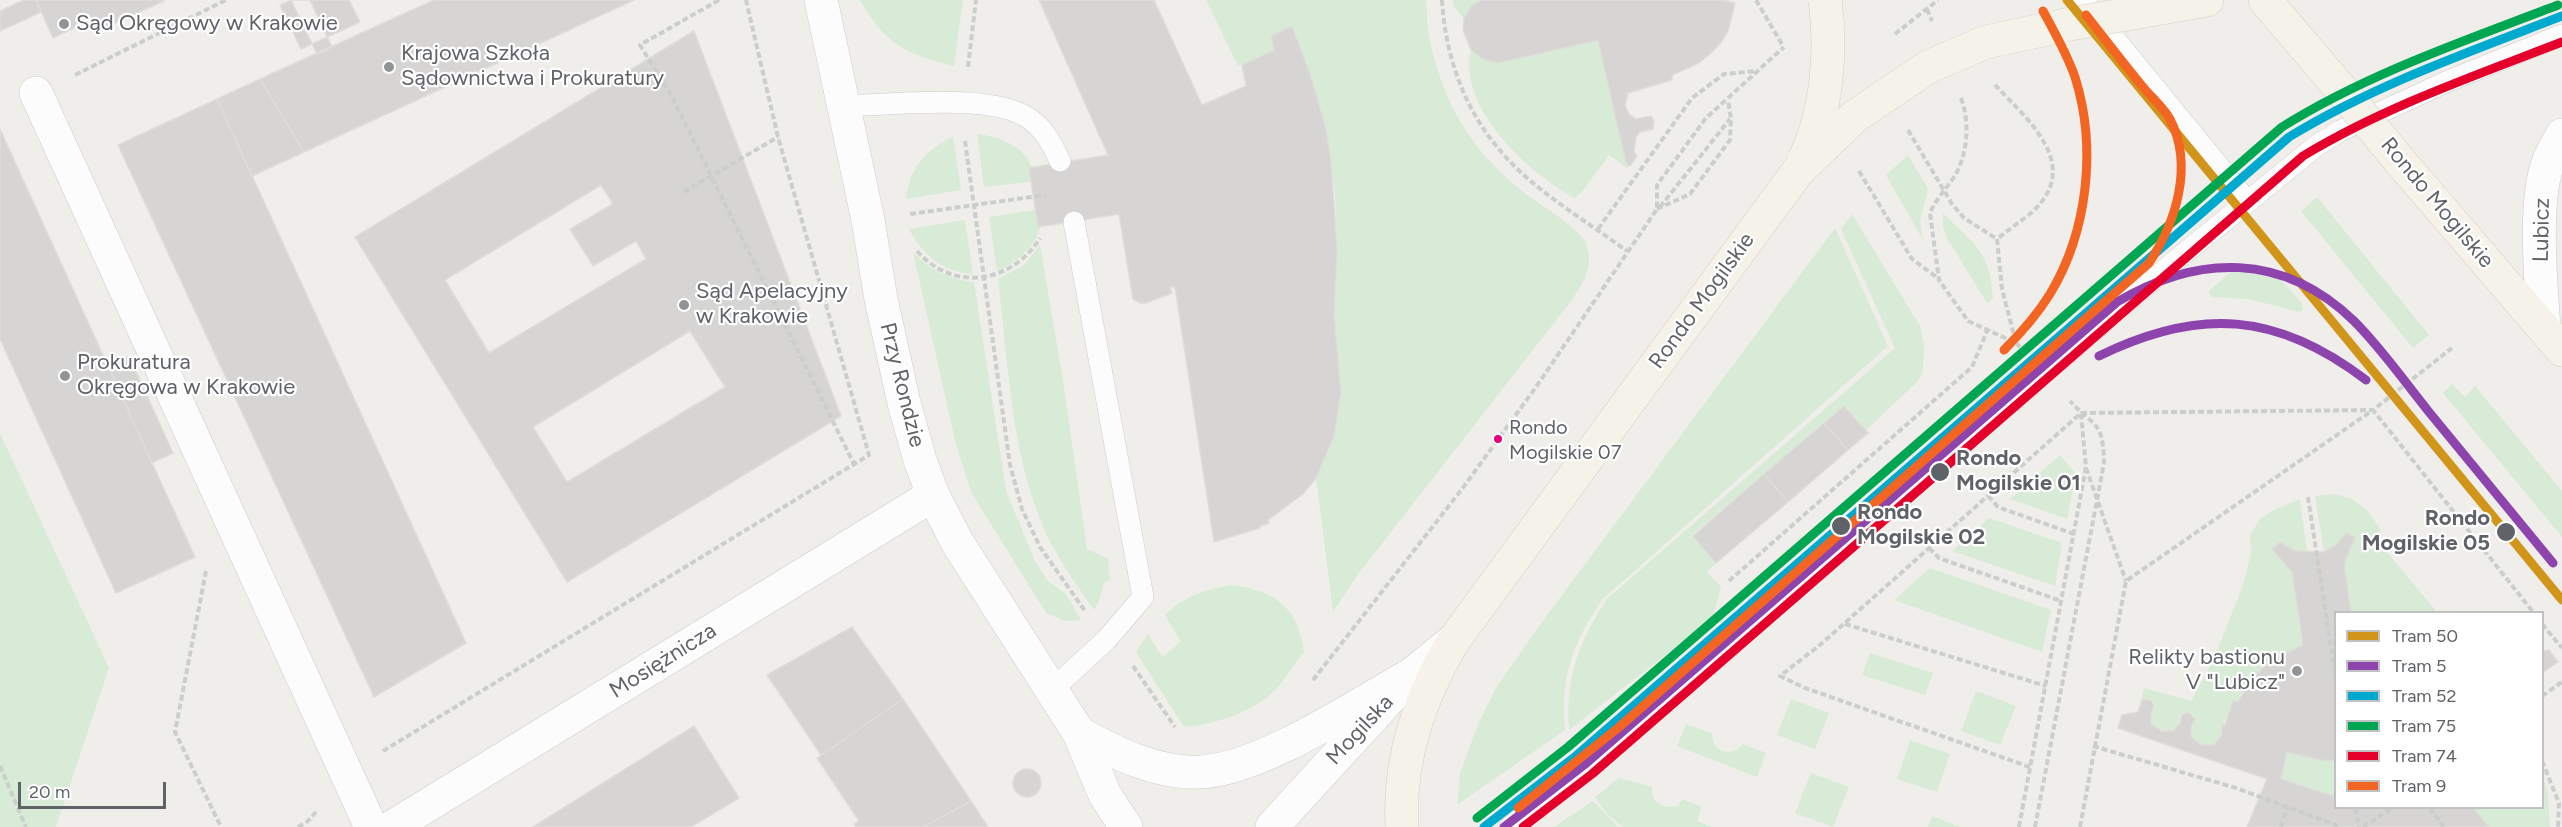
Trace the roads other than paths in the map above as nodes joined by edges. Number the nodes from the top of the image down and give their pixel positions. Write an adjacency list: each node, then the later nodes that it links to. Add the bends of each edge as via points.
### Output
1 (821, 0): 8 (street, Przy Rondzie)
2 (1825, 0): 11 (main road, bridge, via 1825,81 1815,130)
3 (2083, 0): 12 (lane)
4 (2207, 0): 11 (main road, Rondo Mogilskie, bridge, via 1986,42 1928,67 1854,117)
5 (2265, 0): 14 (main road, Rondo Mogilskie, bridge)
6 (2562, 35): 12 (lane, via 2340,131)
7 (36, 93): 20 (street)
8 (844, 106): 10 (lane, via 965,103 1012,110 1042,130); 15 (street, Przy Rondzie, via 904,403)
9 (2562, 135): 14 (street, Lubicz, via 2548,162 2542,192 2540,244)
10 (1060, 161)
11 (1798, 171): 16 (main road, Rondo Mogilskie)
12 (2247, 201): 25 (lane, via 1604,752)
13 (1074, 222): 18 (lane, via 1143,597 1107,639)
14 (2553, 339)
15 (933, 495): 18 (street, Przy Rondzie, via 957,542); 21 (street, Mosiężnicza)
16 (1454, 639): 17 (street, Mogilska); 24 (main road, Rondo Mogilskie, via 1436,670 1410,738 1403,782)
17 (1412, 674): 19 (street, Przy Rondzie, via 1290,742 1218,770 1180,771 1135,761); 23 (street, Mogilska)
18 (1052, 690): 19 (street, Przy Rondzie)
19 (1079, 733): 22 (street, Przy Rondzie, via 1105,795)
20 (371, 827)
21 (392, 827)
22 (1126, 827)
23 (1272, 827)
24 (1402, 827)
25 (1510, 827)

